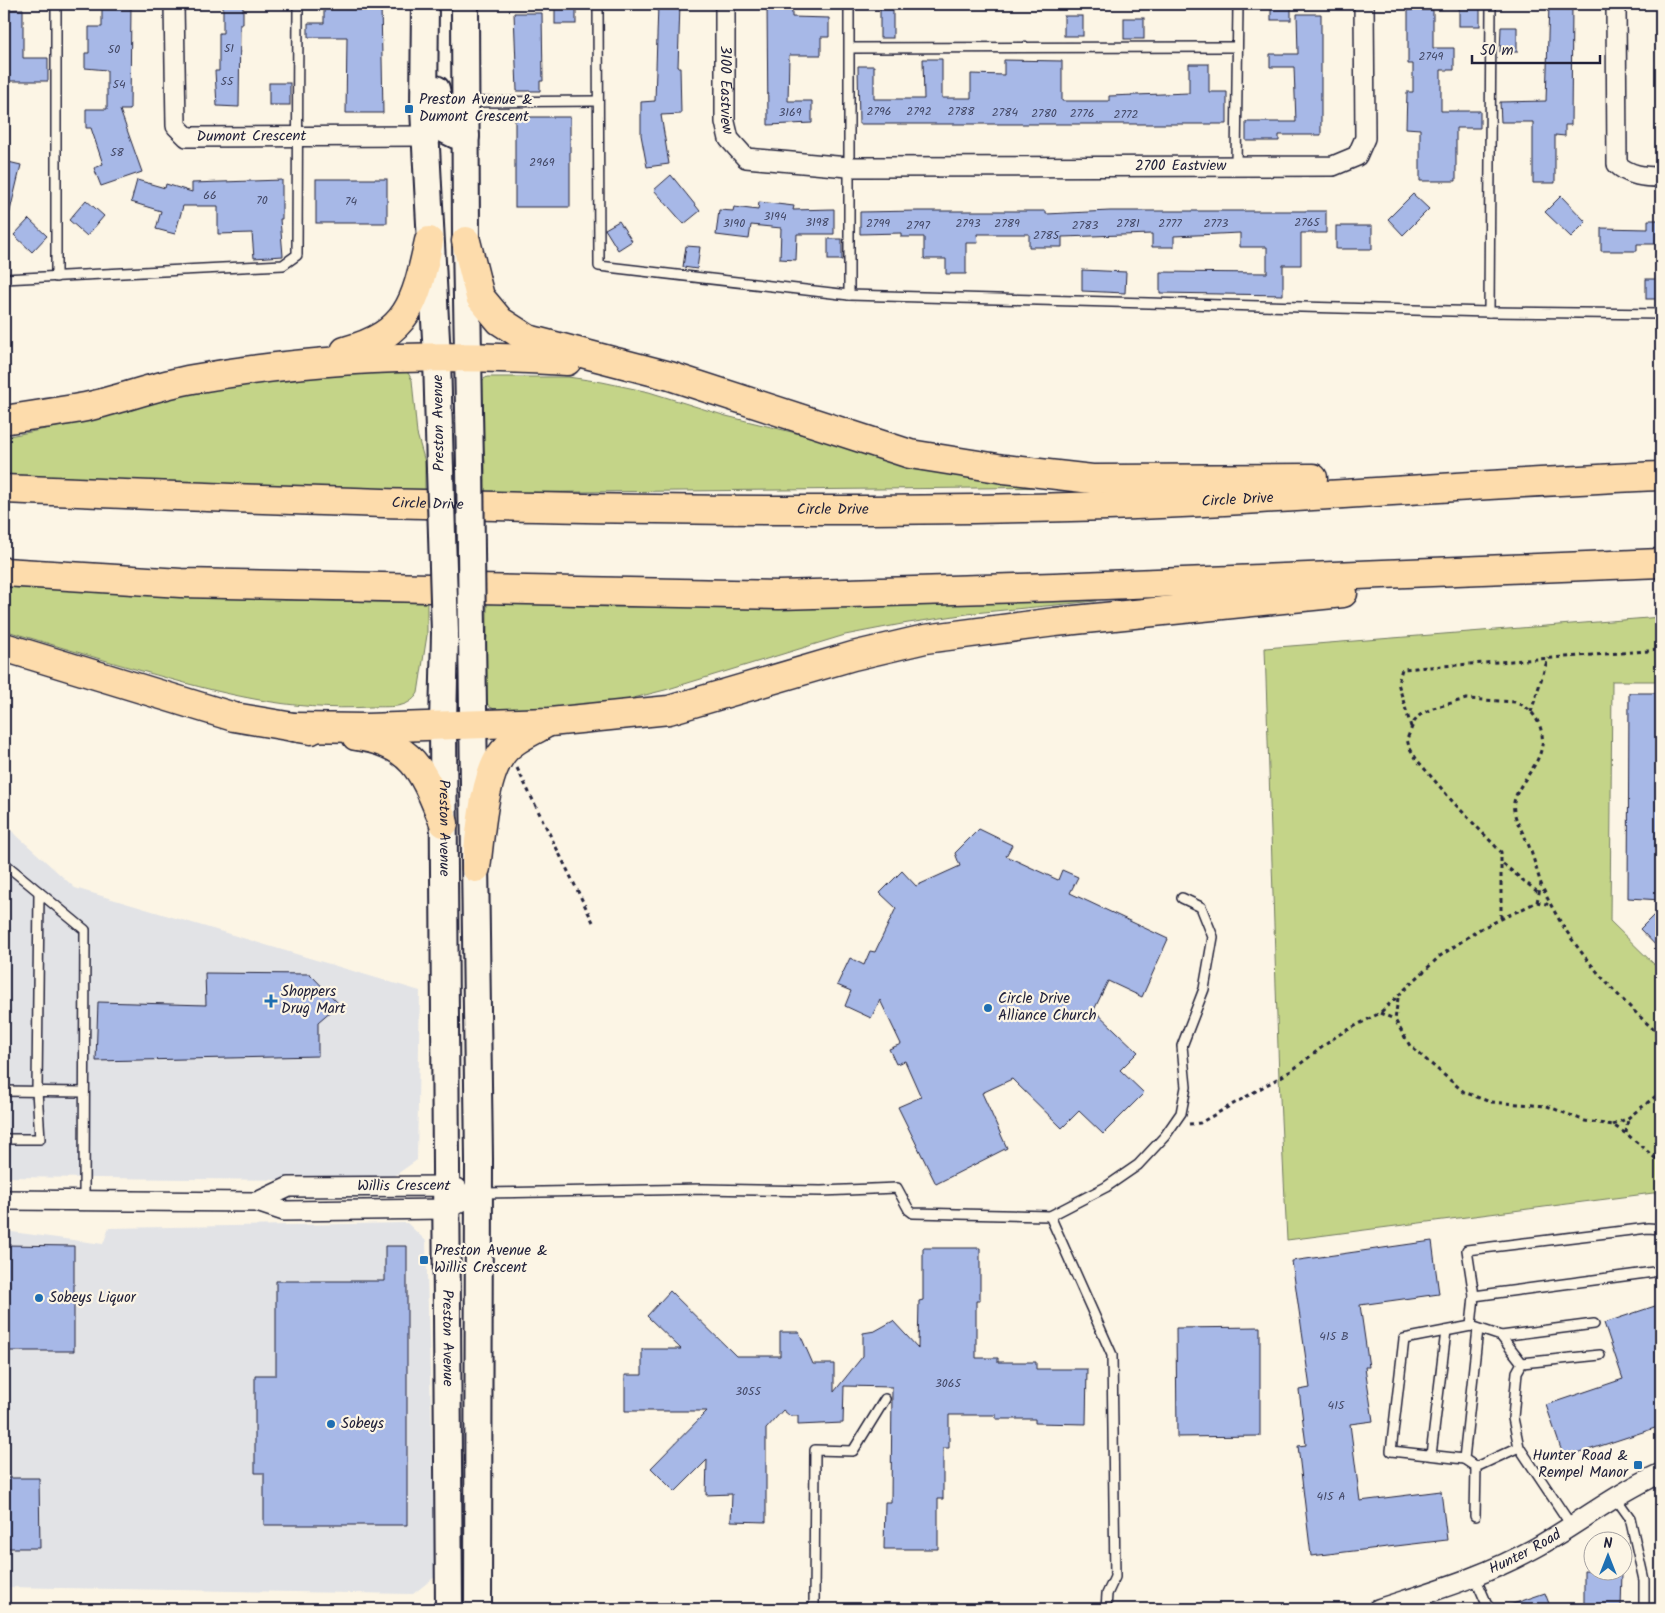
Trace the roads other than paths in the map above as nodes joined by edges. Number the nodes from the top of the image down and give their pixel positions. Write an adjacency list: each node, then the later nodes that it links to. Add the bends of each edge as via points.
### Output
1 (56, 4): 26 (lane)
2 (174, 4): 20 (street, Dumont Crescent, via 176,126 187,137)
3 (298, 4): 20 (lane)
4 (425, 4): 13 (main road, Preston Avenue)
5 (465, 4): 17 (main road, Preston Avenue)
6 (598, 4): 16 (lane)
7 (725, 4): 22 (street, 3100 Eastview, via 725,122 729,139 746,158)
8 (849, 4): 15 (lane)
9 (1238, 4): 14 (lane)
10 (1364, 4): 21 (street, 2700 Eastview, via 1365,138 1357,156 1334,166)
11 (1491, 4): 29 (lane)
12 (1616, 4): 23 (street, via 1617,164 1636,176)
13 (425, 47): 18 (main road, Preston Avenue); 19 (main road, Preston Avenue, via 444,129)
14 (1237, 47): 15 (lane); 21 (lane)
15 (850, 48): 22 (lane)
16 (598, 101): 17 (lane); 28 (lane, via 599,266)
17 (466, 102): 19 (main road, Preston Avenue)
18 (426, 136): 20 (street, Dumont Crescent); 24 (main road, Preston Avenue)
19 (466, 136): 25 (main road, Preston Avenue)
20 (298, 138): 26 (lane, via 297,255 283,265)
21 (1236, 165): 22 (street, 2700 Eastview)
22 (848, 167): 28 (lane)
23 (1661, 177)
24 (429, 241): 31 (main road, Preston Avenue); 33 (highway, via 418,292 400,321 366,346)
25 (466, 241): 32 (main road, Preston Avenue); 34 (highway, via 480,297 506,325 528,339)
26 (56, 277): 27 (lane)
27 (4, 279)
28 (849, 295): 29 (lane)
29 (1489, 312): 30 (lane)
30 (1661, 314)
31 (437, 358): 32 (highway); 33 (highway, via 372,358); 44 (main road, Preston Avenue, bridge, via 445,633)
32 (468, 358): 34 (highway, via 573,362); 45 (main road, Preston Avenue, bridge)
33 (297, 364): 35 (highway, via 191,379 88,406)
34 (670, 376): 37 (highway, via 910,454 1004,469 1092,479 1457,474)
35 (4, 420)
36 (1661, 476): 37 (highway, Circle Drive)
37 (1524, 482): 38 (highway, Circle Drive, via 1265,499 1069,507 778,509 426,505)
38 (4, 488)
39 (1661, 563): 41 (highway)
40 (4, 572): 41 (highway, via 181,583 780,595)
41 (1459, 572): 43 (highway, via 1407,587 1188,607 925,639 853,656 669,710)
42 (4, 647): 46 (highway, via 234,717)
43 (550, 722): 45 (highway); 49 (highway, via 515,741 500,756 484,808)
44 (443, 724): 45 (highway); 46 (highway); 47 (main road, Preston Avenue)
45 (474, 724): 49 (main road, Preston Avenue)
46 (293, 727): 47 (highway, via 378,740 405,753 421,771)
47 (444, 823): 57 (main road, Preston Avenue)
48 (4, 863): 50 (lane)
49 (476, 868): 56 (main road, Preston Avenue)
50 (40, 892): 53 (lane); 54 (lane, via 85,930)
51 (1182, 898): 60 (lane, via 1201,907 1213,936 1204,989 1182,1046 1186,1087 1181,1113 1138,1165 1106,1187)
52 (4, 1091): 53 (lane)
53 (37, 1091): 54 (lane); 55 (lane, via 40,1139)
54 (83, 1092): 59 (lane)
55 (4, 1139)
56 (478, 1193): 57 (street, Willis Crescent); 60 (lane, via 684,1189 821,1192 897,1188 913,1213); 81 (main road, Preston Avenue)
57 (446, 1198): 59 (street, Willis Crescent, via 289,1187 257,1202); 80 (main road, Preston Avenue)
58 (4, 1200): 59 (street, Willis Crescent)
59 (84, 1200)
60 (1050, 1216): 83 (lane, via 1112,1356 1115,1577 1107,1594)
61 (1661, 1229): 63 (lane, via 1467,1250)
62 (1661, 1272): 63 (lane)
63 (1474, 1296): 65 (lane)
64 (1594, 1324): 67 (lane)
65 (1475, 1327): 66 (lane); 67 (lane); 73 (lane)
66 (1446, 1331): 72 (lane); 72 (lane, via 1404,1339 1391,1451)
67 (1502, 1336): 69 (lane)
68 (1600, 1355): 69 (lane)
69 (1522, 1363): 71 (lane, via 1517,1372 1513,1418)
70 (885, 1399): 82 (lane, via 853,1452 814,1450)
71 (1519, 1447): 74 (lane); 78 (lane)
72 (1431, 1455): 73 (lane)
73 (1464, 1459): 74 (lane)
74 (1476, 1467): 77 (lane)
75 (1661, 1473): 76 (street, Hunter Road)
76 (1615, 1497): 78 (street, Hunter Road); 86 (lane, via 1630,1518 1644,1580)
77 (1475, 1516)
78 (1571, 1525): 79 (street, Hunter Road, via 1539,1546)
79 (1475, 1577): 84 (street, Hunter Road); 85 (lane)
80 (449, 1609)
81 (478, 1609)
82 (814, 1609)
83 (1106, 1609)
84 (1378, 1609)
85 (1489, 1609)
86 (1644, 1609)

